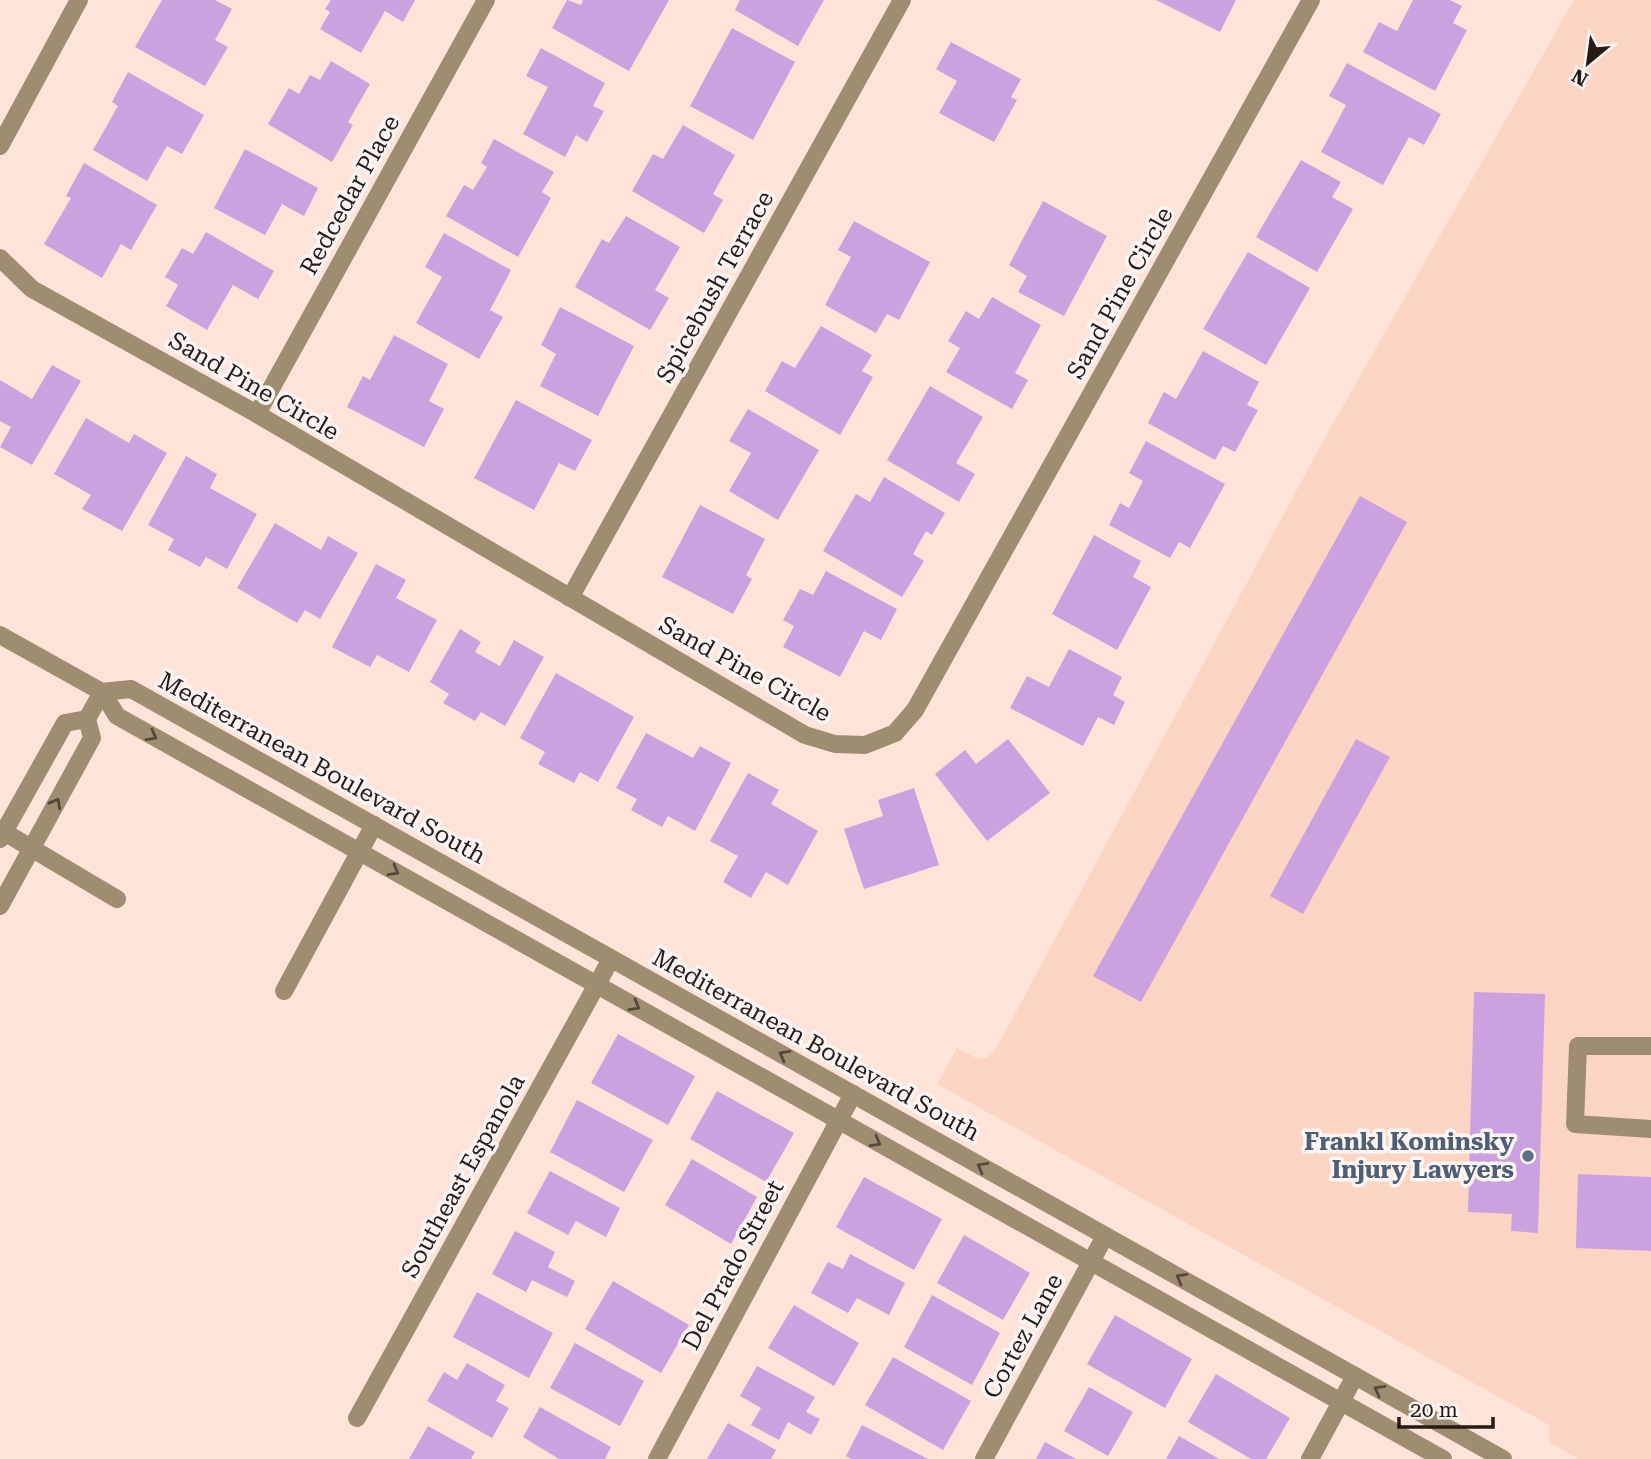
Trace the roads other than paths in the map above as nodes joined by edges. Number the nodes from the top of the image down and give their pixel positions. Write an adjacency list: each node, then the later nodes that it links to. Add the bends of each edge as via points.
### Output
1 (79, 0): 5 (street)
2 (486, 0): 7 (street, Redcedar Place)
3 (902, 0): 8 (street, Spicebush Terrace)
4 (1311, 0): 8 (street, Sand Pine Circle, via 922,698 895,733 864,745 835,744 805,735)
5 (0, 146)
6 (0, 258): 7 (street, Sand Pine Circle, via 32,289)
7 (257, 414): 8 (street, Sand Pine Circle)
8 (570, 598)
9 (0, 635): 10 (street, Mediterranean Boulevard South)
10 (102, 692): 11 (street); 12 (street, Mediterranean Boulevard South, via 131,689); 15 (street, Mediterranean Boulevard South, one-way to 15, via 117,716)
11 (87, 719): 13 (street, via 65,723); 14 (street, one-way to 11, via 92,738)
12 (374, 825): 15 (street); 18 (street, Mediterranean Boulevard South)
13 (2, 835): 14 (street)
14 (32, 848): 16 (street); 17 (street)
15 (359, 852): 19 (street, Mediterranean Boulevard South, one-way to 19); 20 (street)
16 (117, 899)
17 (0, 906)
18 (611, 958): 19 (street, Southeast Espanola); 22 (street, Mediterranean Boulevard South, one-way to 18)
19 (597, 984): 23 (street, Mediterranean Boulevard South, one-way to 23); 29 (street, Southeast Espanola)
20 (284, 991)
21 (1651, 1046): 24 (street, via 1578,1045 1575,1124)
22 (853, 1094): 23 (street, Del Prado Street); 25 (street, Mediterranean Boulevard South, one-way to 22)
23 (838, 1121): 26 (street, Mediterranean Boulevard South, one-way to 26); 30 (street, Del Prado Street)
24 (1651, 1129)
25 (1105, 1236): 26 (street, Cortez Lane); 27 (street, Mediterranean Boulevard South, one-way to 25)
26 (1091, 1261): 28 (street, Mediterranean Boulevard South); 31 (street, Cortez Lane)
27 (1355, 1376): 28 (street); 34 (street, Mediterranean Boulevard South, one-way to 27)
28 (1341, 1402): 32 (street); 33 (street, Mediterranean Boulevard South)
29 (357, 1418)
30 (657, 1459)
31 (984, 1459)
32 (1310, 1459)
33 (1443, 1459)
34 (1503, 1459)

